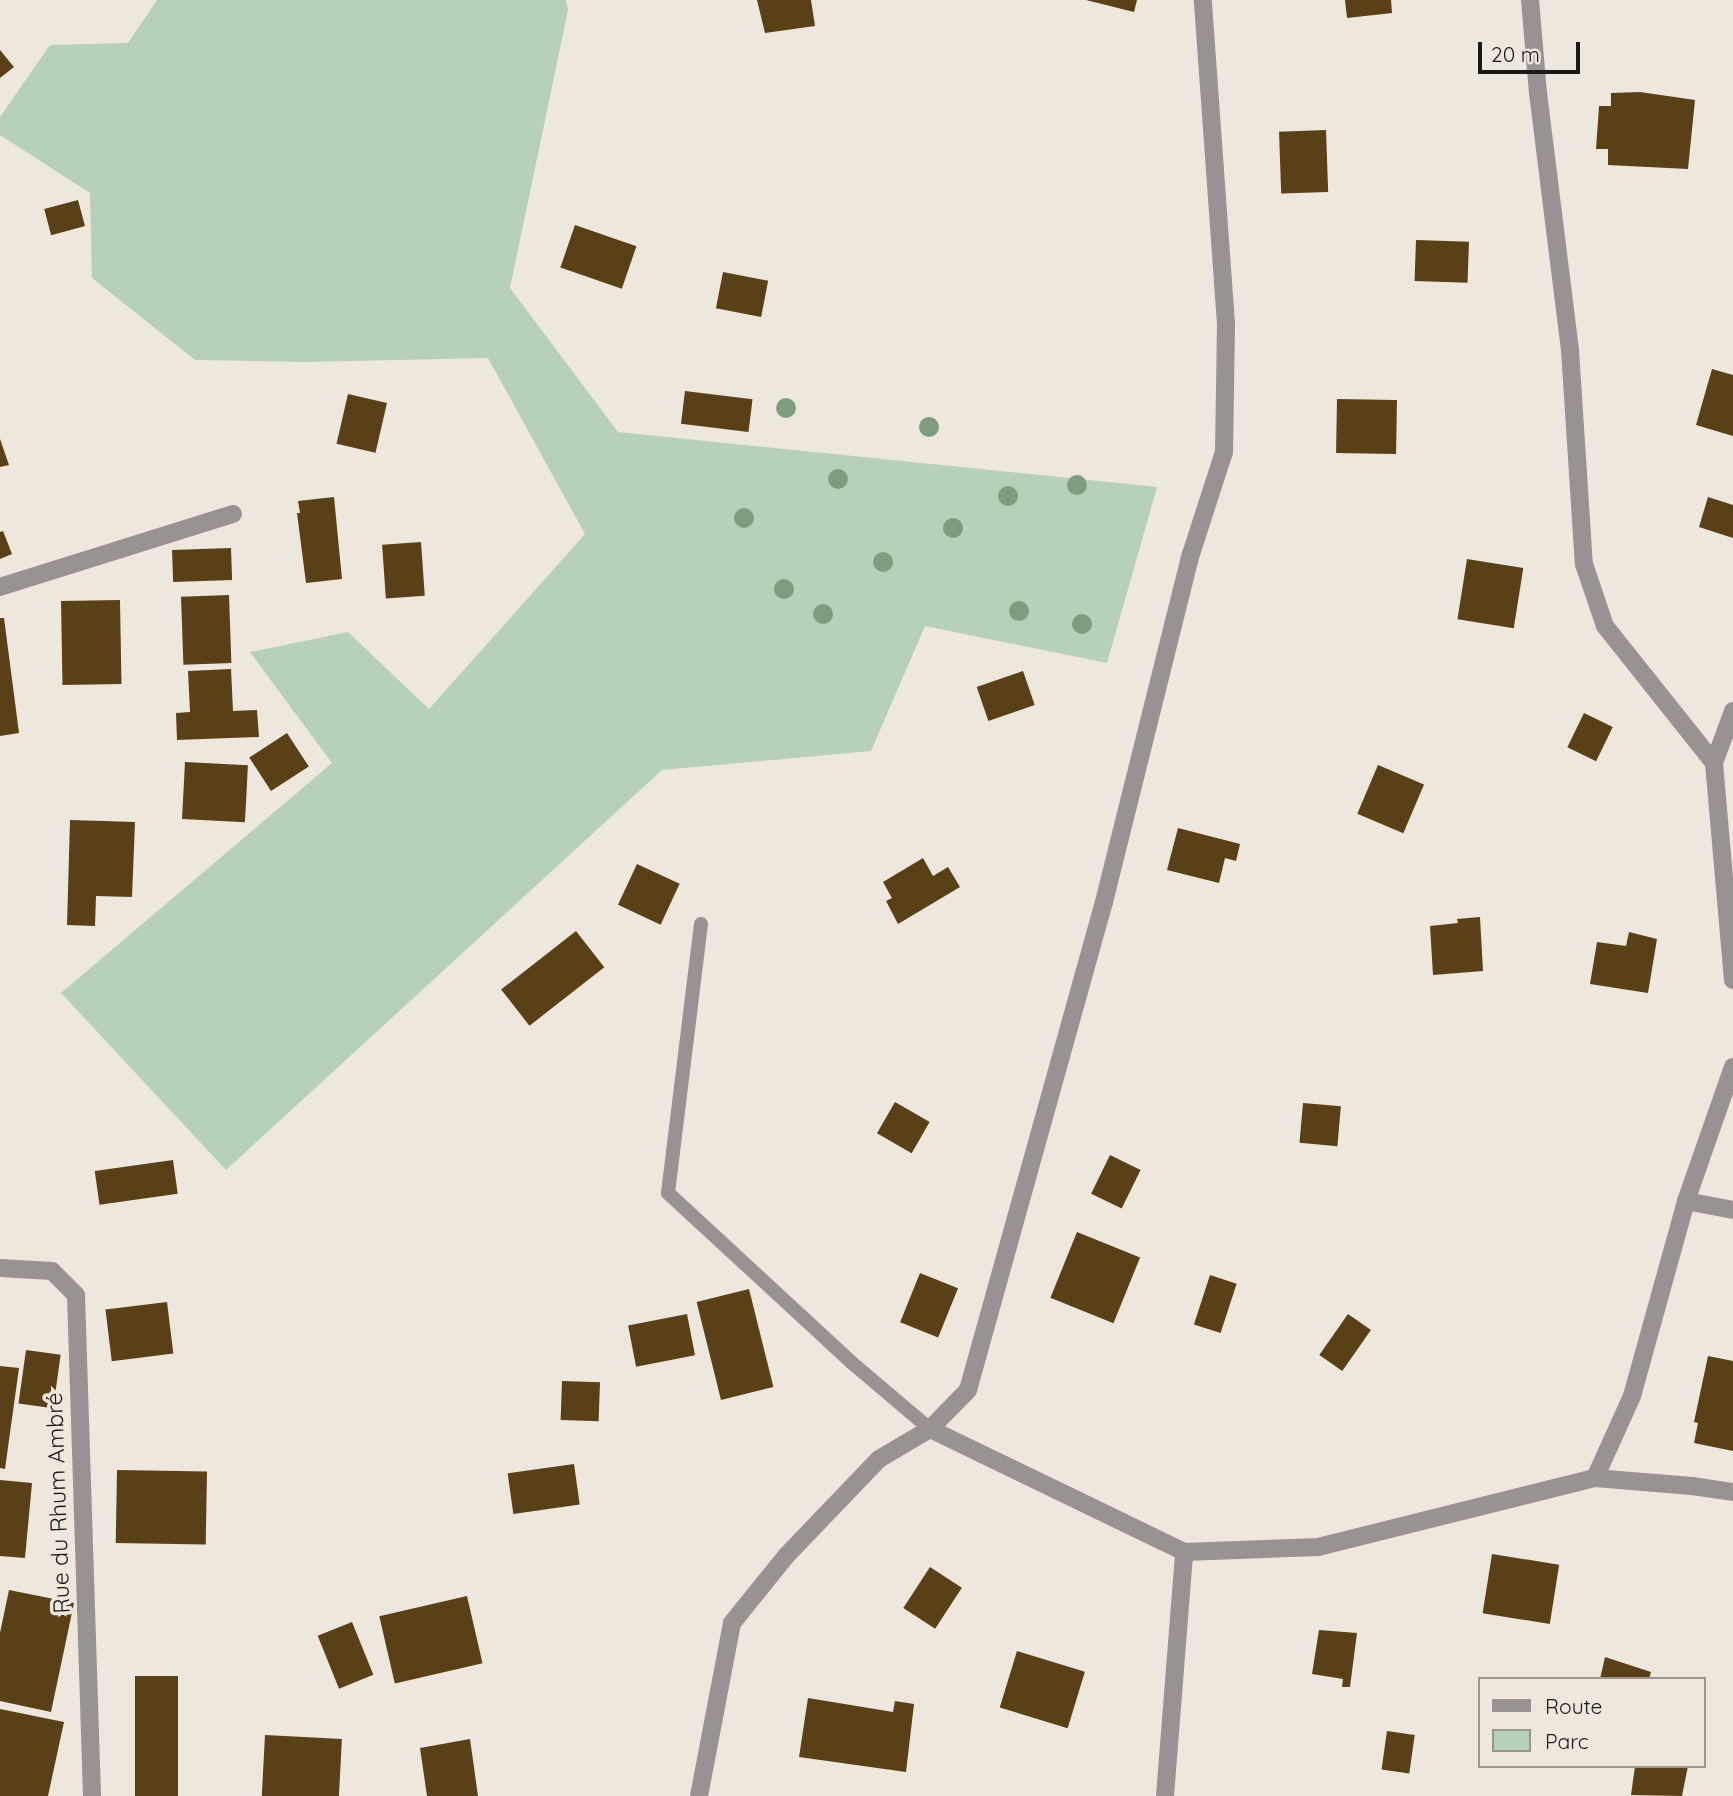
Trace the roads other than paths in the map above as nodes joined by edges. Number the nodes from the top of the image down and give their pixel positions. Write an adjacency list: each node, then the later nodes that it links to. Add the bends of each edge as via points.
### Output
1 (1203, 0): 13 (street, via 1226,324 1224,452 1191,554 1104,902 968,1390)
2 (1530, 0): 6 (street, via 1570,350 1584,564 1605,626)
3 (233, 514): 4 (street)
4 (0, 587)
5 (1733, 711): 6 (street)
6 (1714, 763): 8 (street)
7 (701, 924): 13 (lane, via 668,1193)
8 (1733, 980)
9 (1733, 1068): 10 (street)
10 (1686, 1201): 11 (street); 14 (street, via 1632,1396)
11 (1733, 1210)
12 (0, 1268): 17 (street, Rue du Rhum Ambré, via 52,1270 76,1295)
13 (930, 1429): 16 (street); 18 (street, via 879,1460 786,1556 732,1623)
14 (1595, 1478): 15 (street); 16 (street, via 1318,1547)
15 (1733, 1492)
16 (1184, 1552): 19 (street)
17 (92, 1796)
18 (699, 1796)
19 (1165, 1796)

